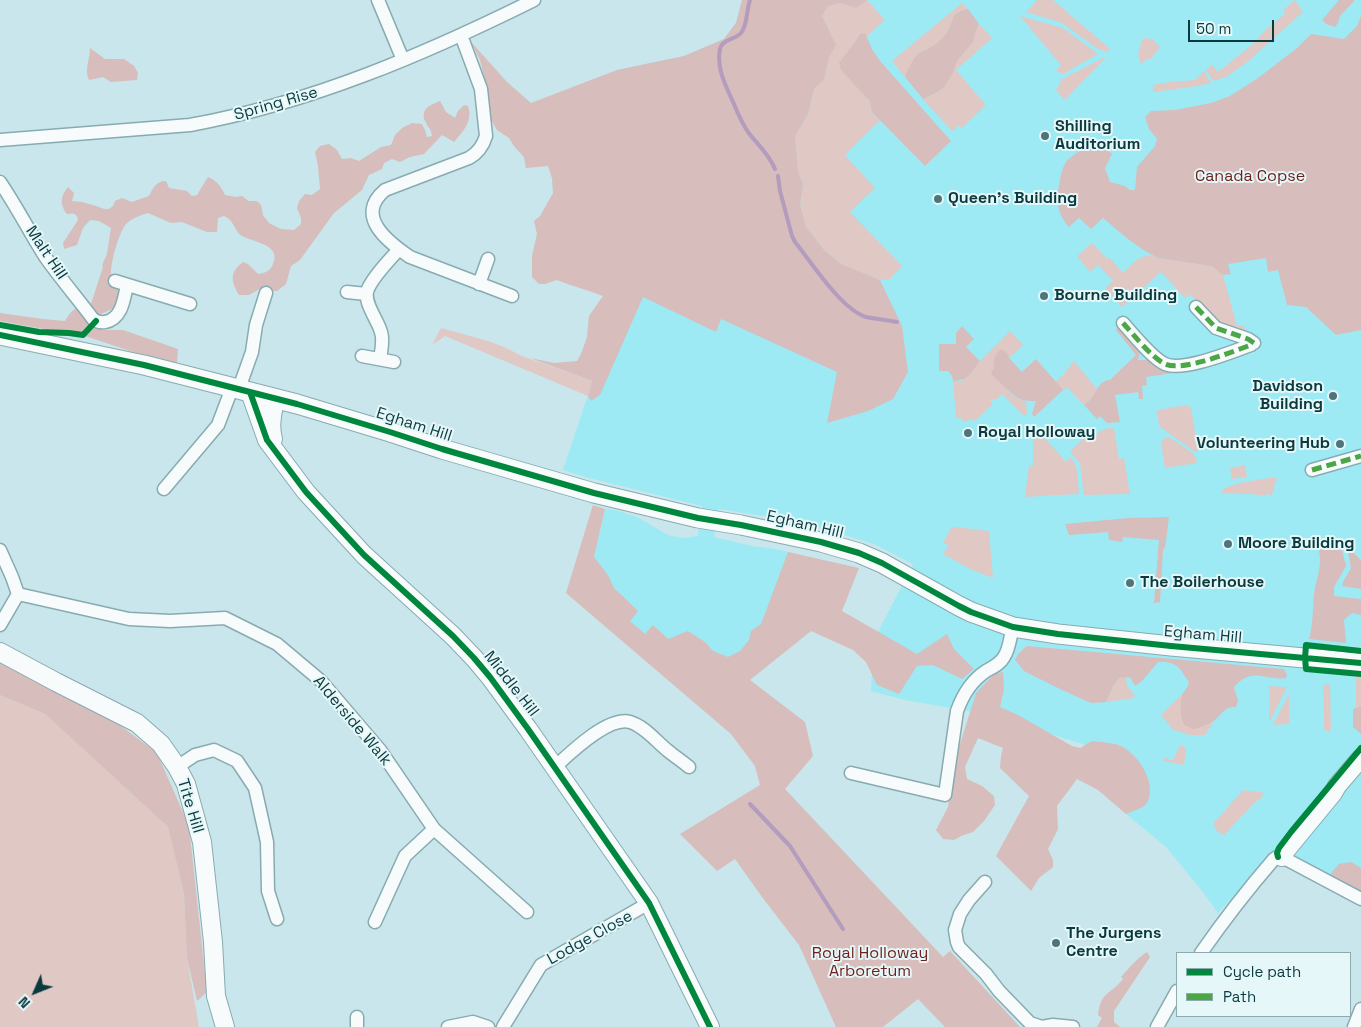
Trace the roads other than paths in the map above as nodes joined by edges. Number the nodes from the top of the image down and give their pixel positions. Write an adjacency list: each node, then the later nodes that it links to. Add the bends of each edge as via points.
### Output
1 (378, 0): 4 (street)
2 (534, 0): 3 (street, Spring Rise)
3 (461, 35): 4 (street, Spring Rise); 7 (street, via 481,89 486,136 481,148 469,158 385,190 376,198 372,214 374,221)
4 (403, 60): 5 (street, Spring Rise, via 293,100 220,120)
5 (0, 140)
6 (0, 182): 11 (street, Malt Hill, via 48,260 96,321 113,320 118,315)
7 (399, 249): 10 (street, via 422,263); 14 (street)
8 (488, 260): 10 (street)
9 (115, 281): 11 (street)
10 (479, 284): 15 (street)
11 (127, 285): 16 (street)
12 (347, 292): 14 (street)
13 (266, 293): 23 (street)
14 (366, 294): 21 (street, via 382,335)
15 (512, 296)
16 (190, 304)
17 (1196, 307): 18 (street, via 1216,328 1248,339 1252,344 1209,360 1172,366 1160,361)
18 (1123, 323)
19 (0, 335): 23 (main road, Egham Hill, via 135,363)
20 (362, 356): 21 (street)
21 (380, 359): 22 (street)
22 (394, 362)
23 (241, 390): 24 (main road, Egham Hill); 25 (street, Middle Hill, via 266,440); 28 (street, via 229,396 218,425)
24 (275, 398): 25 (street, Middle Hill, via 271,431); 32 (main road, Egham Hill, via 594,493 821,542 858,553 971,612)
25 (279, 455): 37 (street, Middle Hill, via 306,492 346,536 474,658)
26 (1355, 461): 27 (street)
27 (1312, 470)
28 (164, 488)
29 (0, 550): 30 (street)
30 (18, 594): 31 (street); 40 (street, Alderside Walk, via 129,619 225,618 278,644 321,681 380,750)
31 (0, 625)
32 (1012, 626): 34 (main road, Egham Hill, via 1171,646); 39 (street, via 1004,658 978,677 961,698 945,795)
33 (0, 652): 36 (street, Tite Hill, via 137,723 161,744)
34 (1361, 663)
35 (1361, 758): 41 (street)
36 (177, 767): 46 (street, via 195,755 214,750 237,761 255,788 267,842 268,891); 51 (street, Tite Hill, via 186,784 202,842 216,996)
37 (555, 767): 38 (street, via 593,735 620,721 631,722); 44 (street, Middle Hill)
38 (689, 767)
39 (851, 773)
40 (434, 829): 45 (street, Alderside Walk); 47 (street, via 405,856)
41 (1282, 857): 43 (street); 48 (street, via 1274,859 1257,879)
42 (985, 882): 56 (street, via 960,914 955,930 959,947 1030,1024)
43 (1361, 900)
44 (650, 903): 54 (street, Lodge Close, via 541,965); 55 (street, Middle Hill)
45 (527, 912)
46 (277, 919)
47 (375, 922)
48 (1202, 952)
49 (1176, 993): 57 (street)
50 (1361, 1009): 58 (street)
51 (225, 1027)
52 (448, 1027): 53 (street, via 473,1022)
53 (488, 1027)
54 (503, 1027)
55 (710, 1027)
56 (1073, 1027)
57 (1157, 1027)
58 (1354, 1027)

